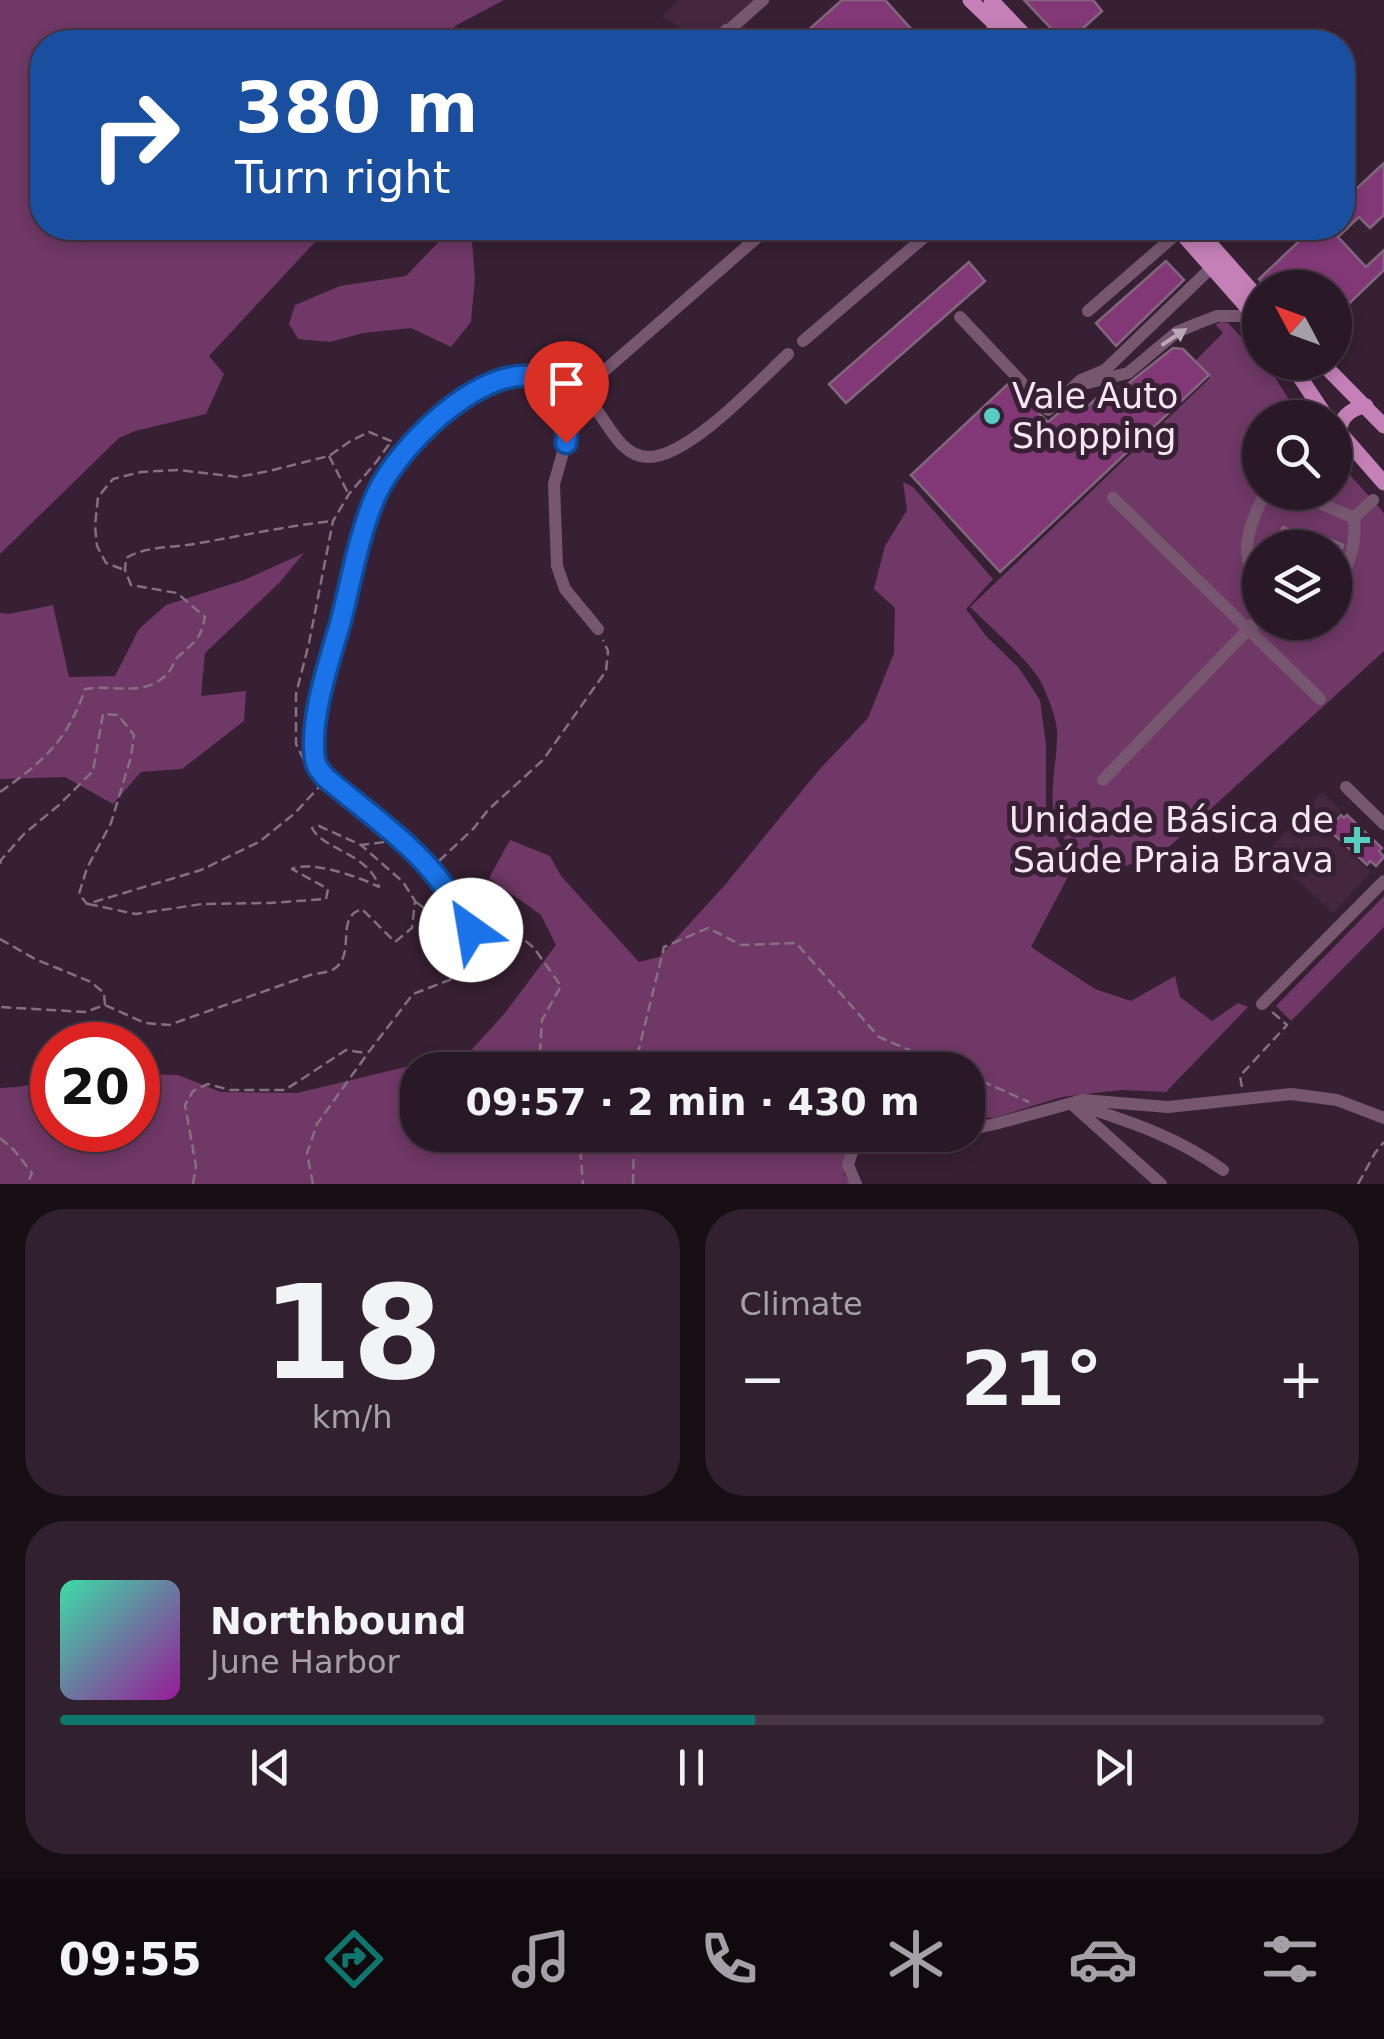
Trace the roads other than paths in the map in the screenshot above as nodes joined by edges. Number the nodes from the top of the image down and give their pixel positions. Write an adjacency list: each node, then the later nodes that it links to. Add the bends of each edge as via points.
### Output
1 (764, 0): 5 (street)
2 (970, 0): 4 (main road)
3 (990, 0): 8 (main road)
4 (998, 25): 6 (street); 7 (main road)
5 (726, 30)
6 (992, 30)
7 (1003, 30)
8 (1019, 30)
9 (754, 240): 25 (street)
10 (921, 240): 20 (street)
11 (1171, 240): 17 (street)
12 (1192, 240): 14 (main road)
13 (1194, 240): 15 (main road)
14 (1212, 268): 16 (main road); 22 (street)
15 (1242, 295)
16 (1242, 297)
17 (1088, 312)
18 (1242, 314): 22 (street, one-way to 18, via 1128,372 1176,332)
19 (960, 317): 22 (street, via 1048,410 1081,380)
20 (803, 341)
21 (788, 354): 25 (street, via 683,446 652,457 626,448)
22 (1101, 376)
23 (1339, 380): 26 (main road)
24 (550, 382): 25 (street); 37 (street, via 568,431 554,484 557,566 565,589); 45 (street, via 530,376 487,386 442,415 403,455 370,511 318,712 315,761 326,778 431,869)
25 (580, 392)
26 (1366, 406): 27 (main road); 28 (main road)
27 (1352, 410)
28 (1384, 426)
29 (1352, 447): 30 (main road)
30 (1384, 483)
31 (1113, 498): 36 (street)
32 (1373, 500): 34 (street)
33 (1336, 510): 34 (street)
34 (1354, 518): 35 (street)
35 (1352, 555)
36 (1242, 623)
37 (598, 629)
38 (1242, 635): 41 (street)
39 (1259, 640): 40 (street)
40 (1320, 698)
41 (1103, 780)
42 (1346, 787): 43 (street)
43 (1384, 824)
44 (1384, 881): 46 (street)
45 (471, 930)
46 (1262, 1004)
47 (1069, 1102): 48 (street, via 1168,1107 1291,1094); 49 (street); 51 (street, via 1159,1132); 53 (street)
48 (1384, 1118)
49 (985, 1125)
50 (852, 1152): 52 (street, via 848,1164)
51 (1222, 1170)
52 (856, 1184)
53 (1161, 1184)

